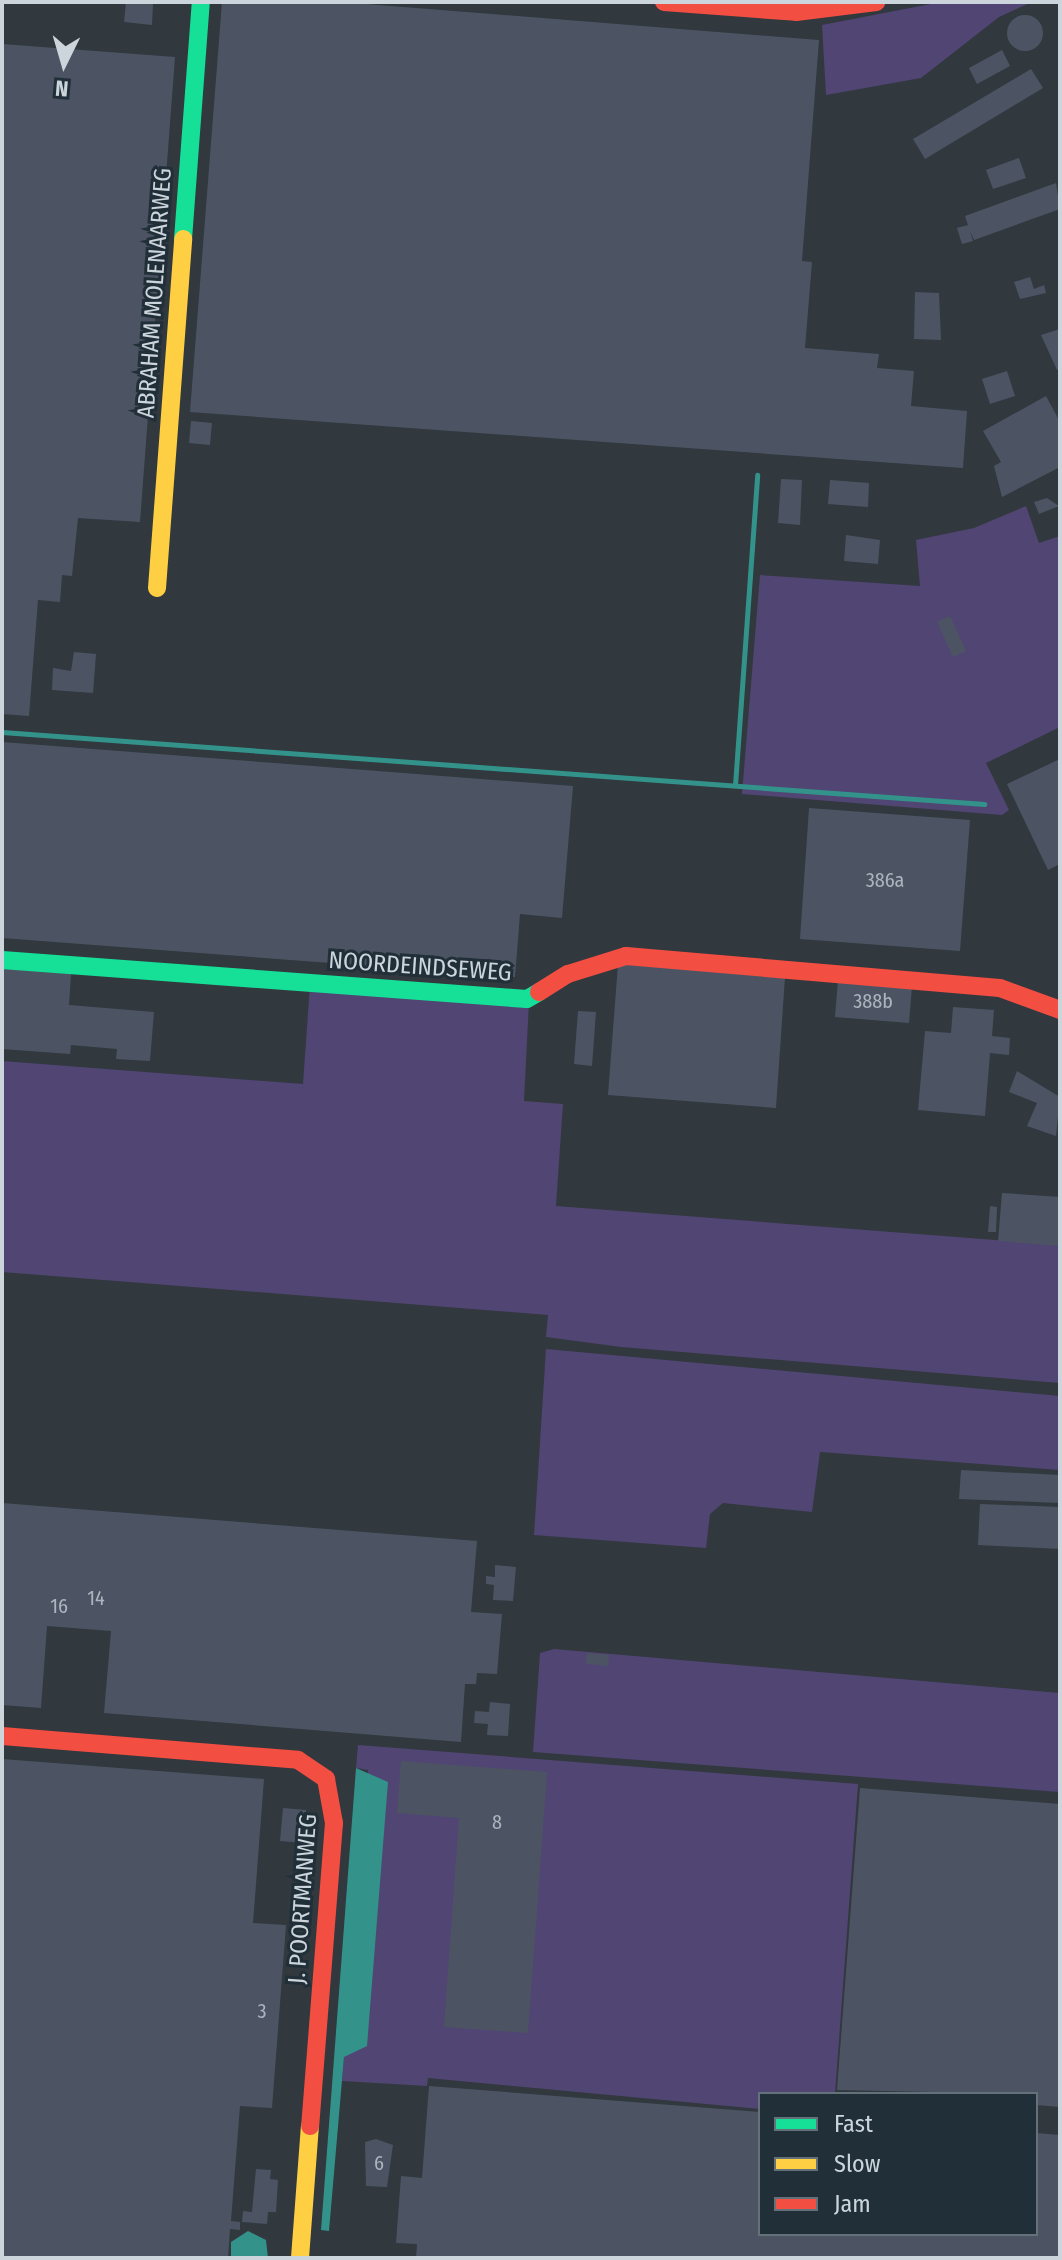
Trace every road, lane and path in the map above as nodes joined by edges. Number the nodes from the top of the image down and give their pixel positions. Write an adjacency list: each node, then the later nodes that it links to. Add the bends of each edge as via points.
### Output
1 (201, 2): 4 (street, ABRAHAM MOLENAARWEG)
2 (664, 2): 3 (street, via 796,12)
3 (876, 2)
4 (157, 588)
5 (2, 960): 6 (street, NOORDEINDSEWEG, via 527,999 568,974 626,956 1000,988)
6 (1060, 1010)
7 (2, 1736): 8 (street, J. POORTMANWEG, via 298,1760 326,1779 334,1823)
8 (300, 2258)

